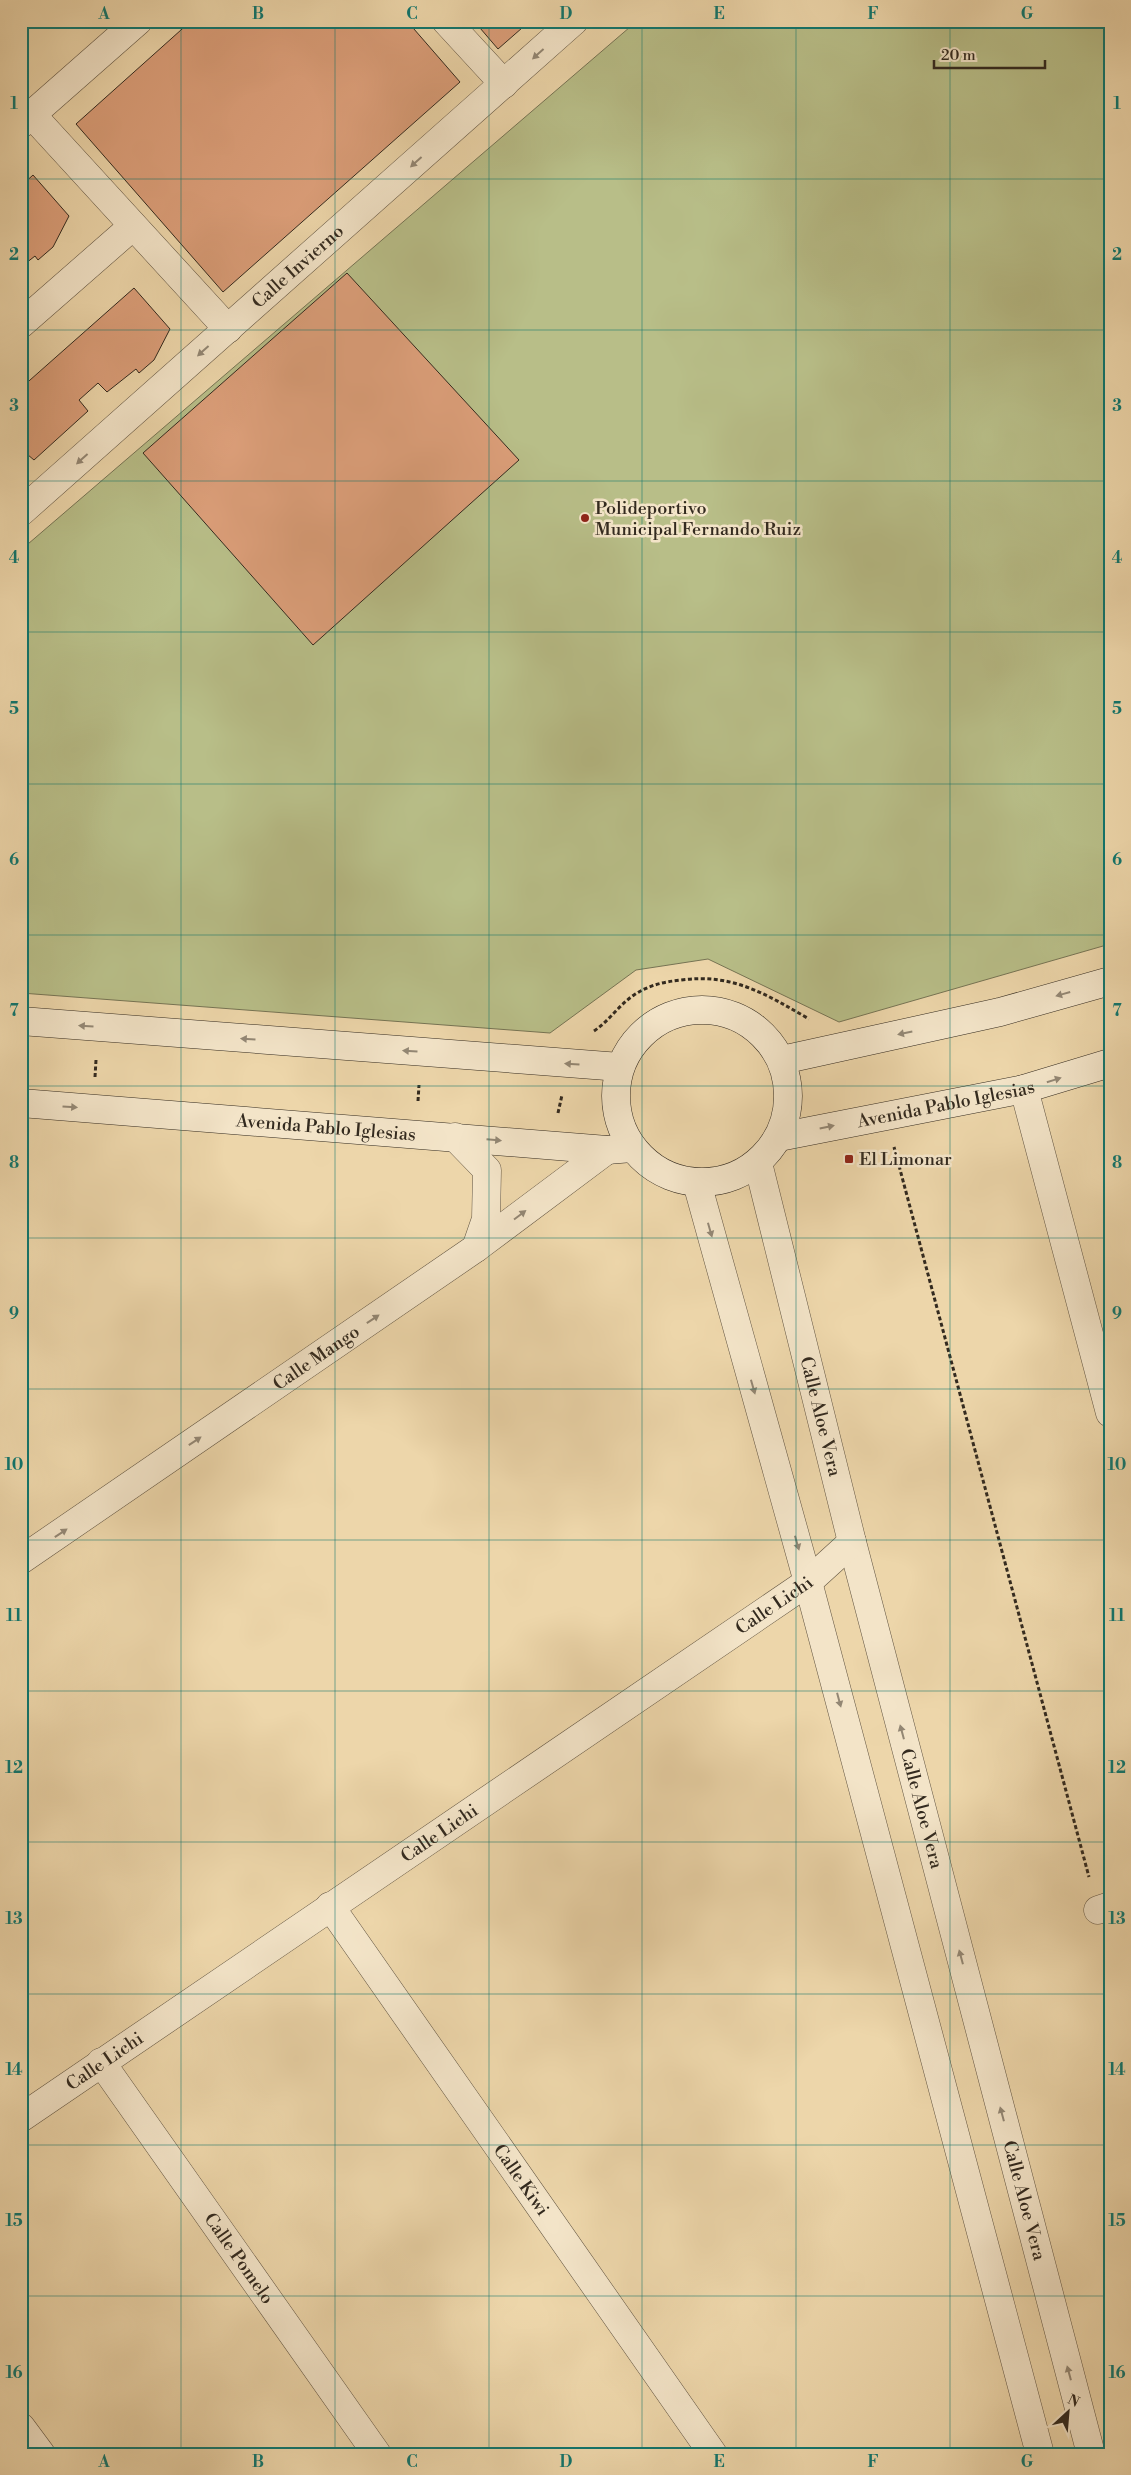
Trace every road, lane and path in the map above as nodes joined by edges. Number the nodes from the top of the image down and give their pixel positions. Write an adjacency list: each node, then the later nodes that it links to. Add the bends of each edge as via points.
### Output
1 (138, 21): 5 (street)
2 (446, 21): 4 (street)
3 (574, 21): 4 (street, Calle Invierno, one-way to 4)
4 (504, 84): 8 (street, Calle Invierno, one-way to 8)
5 (26, 119): 6 (street)
6 (133, 226): 7 (street); 8 (street)
7 (21, 324)
8 (228, 329): 9 (street, Calle Invierno, one-way to 9)
9 (21, 512)
10 (1110, 981): 14 (street, one-way to 14, via 1000,1012)
11 (21, 1022): 12 (street, one-way to 11)
12 (98, 1027): 13 (street, one-way to 12); 19 (path)
13 (421, 1052): 16 (street, one-way to 13); 21 (path)
14 (782, 1060): 16 (street, via 761,1033 732,1015 699,1010 665,1018 638,1038); 23 (street, via 789,1099)
15 (1110, 1063): 17 (street, Avenida Pablo Iglesias, one-way to 15)
16 (620, 1067): 24 (street, via 616,1109)
17 (1024, 1089): 20 (street, Avenida Pablo Iglesias); 28 (street)
18 (21, 1103): 19 (street, Avenida Pablo Iglesias, one-way to 19)
19 (94, 1109): 21 (street, Avenida Pablo Iglesias)
20 (885, 1115): 23 (street, Avenida Pablo Iglesias, one-way to 20); 33 (path)
21 (417, 1134): 22 (street, Avenida Pablo Iglesias)
22 (455, 1136): 24 (street, Avenida Pablo Iglesias, one-way to 24); 27 (street, via 487,1170 486,1219)
23 (779, 1137): 25 (street)
24 (619, 1149): 26 (street, via 660,1172); 27 (street, Calle Mango, one-way to 24)
25 (758, 1164): 26 (street, via 729,1179); 29 (street, Calle Aloe Vera)
26 (697, 1183): 31 (street, one-way to 31)
27 (476, 1248): 30 (street, Calle Mango, one-way to 27)
28 (1110, 1413)
29 (852, 1542): 31 (street, Calle Lichi); 42 (street, Calle Aloe Vera, one-way to 29)
30 (21, 1560)
31 (808, 1582): 32 (street, Calle Lichi); 41 (street, one-way to 41)
32 (330, 1906): 35 (street, Calle Lichi); 40 (street, Calle Kiwi)
33 (1104, 1908): 34 (path)
34 (1110, 1955)
35 (101, 2062): 36 (street, Calle Lichi); 39 (street, Calle Pomelo)
36 (27, 2109)
37 (21, 2426): 38 (street)
38 (41, 2454)
39 (377, 2454)
40 (713, 2454)
41 (1040, 2454)
42 (1091, 2454)

